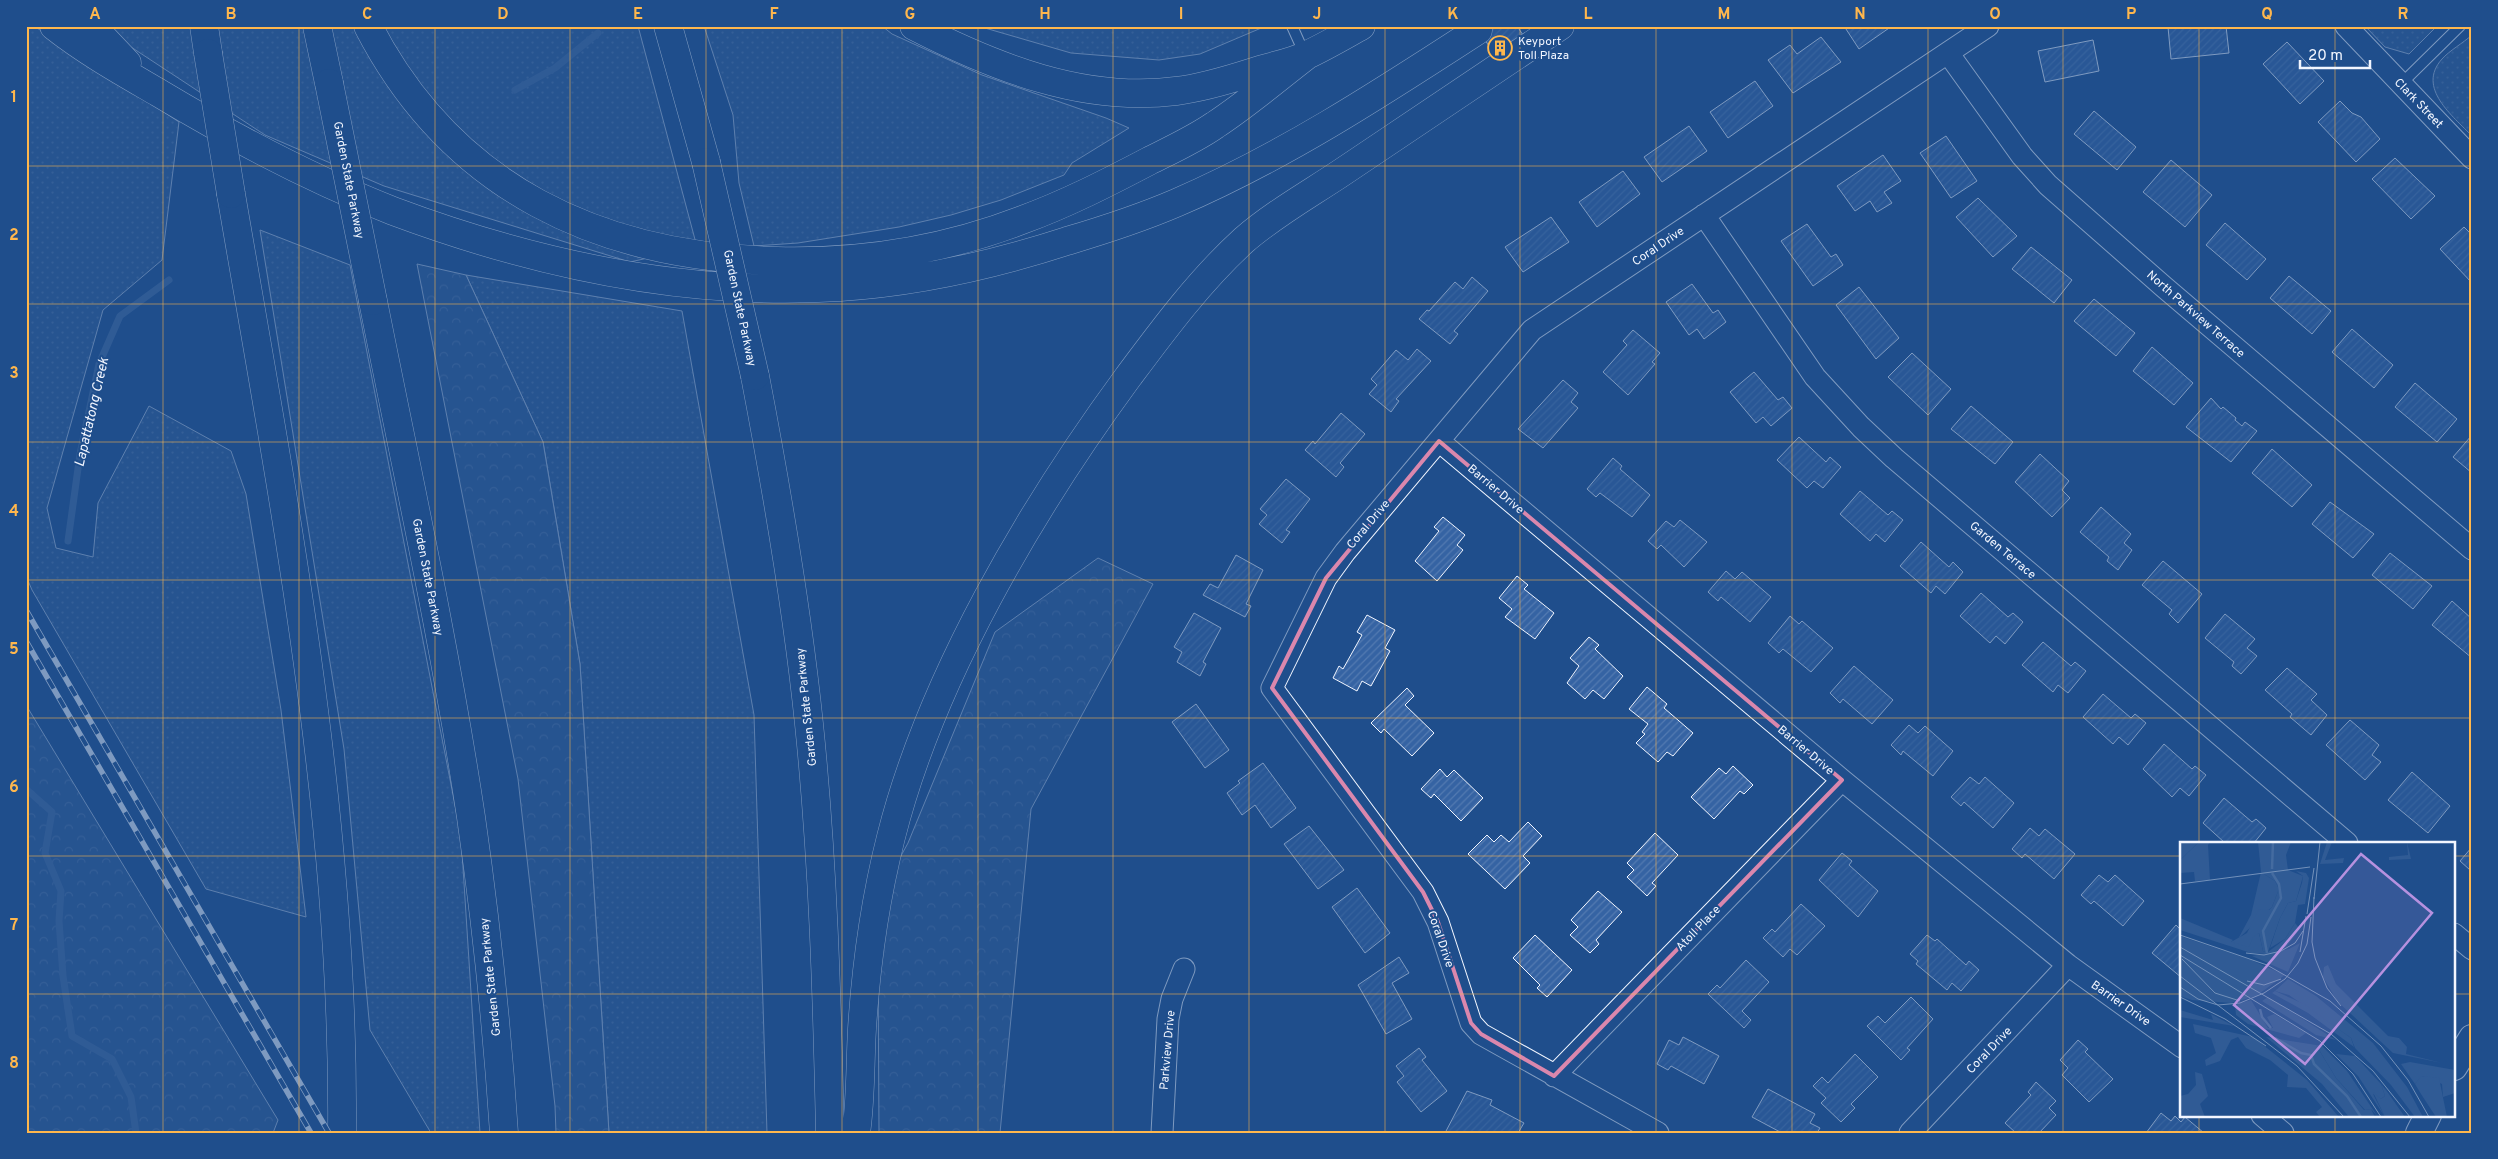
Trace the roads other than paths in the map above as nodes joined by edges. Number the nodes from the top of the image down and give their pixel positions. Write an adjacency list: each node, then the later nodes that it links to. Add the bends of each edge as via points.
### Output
1 (54, 26): 18 (highway, via 92,54)
2 (92, 26): 18 (highway)
3 (204, 26): 35 (highway, bridge, via 276,458 314,712 333,882)
4 (317, 26): 36 (highway, Garden State Parkway, bridge, via 441,642 471,818 492,993)
5 (368, 26): 16 (highway, via 396,72 436,125 477,162 525,195 576,222 634,242 694,255 750,260 819,261 889,255 956,241 1021,221 1093,190 1193,138)
6 (668, 26): 37 (highway, Garden State Parkway, bridge, via 706,162 755,376 787,555 809,724 827,982)
7 (914, 26): 16 (highway, via 960,49 1035,77 1099,90 1174,92 1233,79)
8 (1292, 26): 16 (lane)
9 (1361, 26): 16 (highway)
10 (1560, 26): 38 (highway, via 1244,240 1202,284 1142,357 1052,489 967,640 933,715 902,798 881,882 872,935)
11 (1988, 26): 15 (street, Coral Drive)
12 (2346, 26): 17 (street, Clark Street)
13 (2460, 26): 17 (lane)
14 (1478, 30): 18 (highway, via 1313,133 1228,179 1149,214 964,270 839,287 704,285 600,270 504,248 407,216 306,174 209,124)
15 (1948, 53): 20 (street, Coral Drive); 22 (street, North Parkview Terrace, via 2022,156 2048,185)
16 (1306, 56)
17 (2401, 84): 19 (street, Clark Street)
18 (158, 92)
19 (2472, 158)
20 (1704, 215): 21 (street, Coral Drive, via 1532,330); 24 (street, Garden Terrace, via 1815,377 1861,427)
21 (1439, 441): 23 (street, Barrier Drive); 32 (street, Coral Drive, via 1326,578 1272,688 1423,892 1438,922 1471,1023 1481,1034)
22 (2472, 549)
23 (1842, 780): 27 (street, Barrier Drive); 32 (street, Atoll Place)
24 (2346, 842)
25 (2456, 936): 26 (street)
26 (2472, 949)
27 (2068, 966): 30 (street, Barrier Drive); 41 (street, Coral Drive)
28 (1184, 969): 39 (street, Parkview Drive, via 1172,998 1168,1019)
29 (2472, 1038): 31 (street)
30 (2180, 1046)
31 (2456, 1064)
32 (1554, 1076): 40 (street, Coral Drive)
33 (2263, 1116): 42 (street)
34 (2428, 1116): 43 (street)
35 (342, 1133)
36 (504, 1133)
37 (830, 1133)
38 (856, 1133)
39 (1162, 1133)
40 (1658, 1133)
41 (1910, 1133)
42 (2283, 1133)
43 (2419, 1133)

